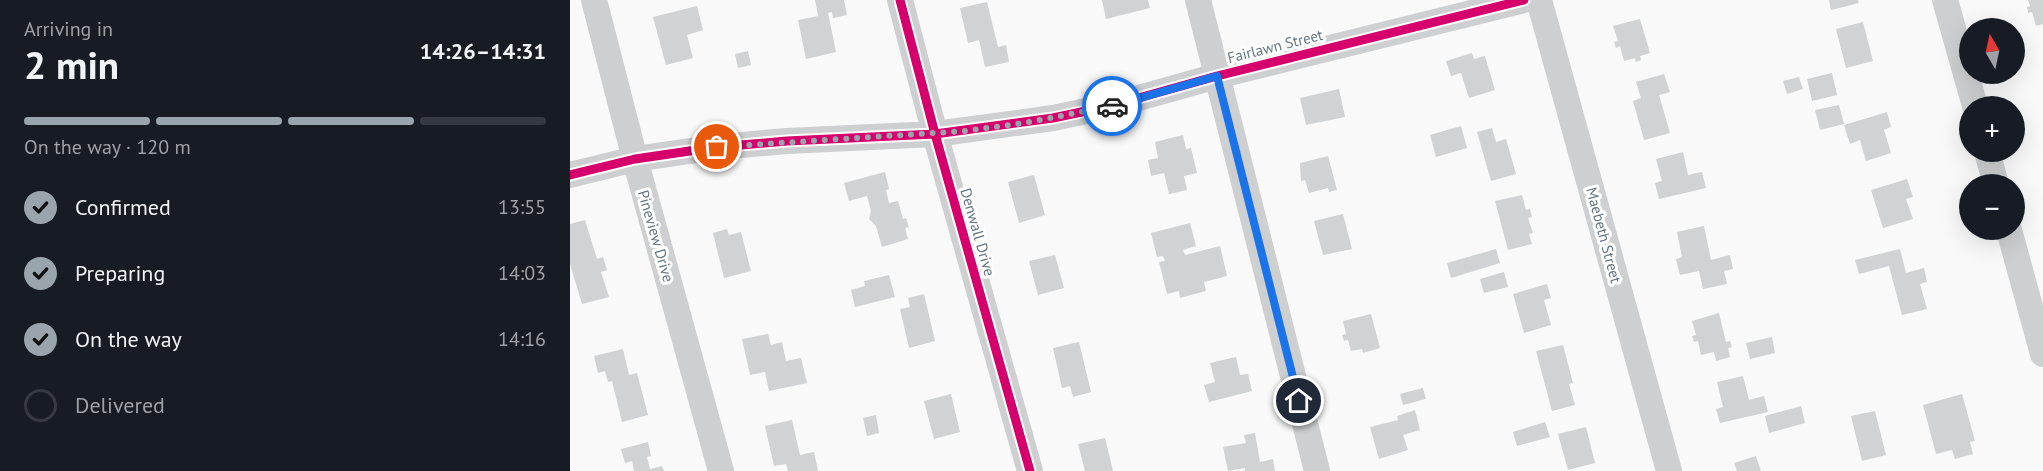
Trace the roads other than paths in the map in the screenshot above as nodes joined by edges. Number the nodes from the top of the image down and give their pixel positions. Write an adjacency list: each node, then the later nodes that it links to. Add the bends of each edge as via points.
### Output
1 (594, 0): 10 (street, Pineview Drive)
2 (900, 0): 9 (street, Denwall Drive)
3 (1198, 0): 7 (street)
4 (1524, 0): 7 (street, Fairlawn Street)
5 (1539, 0): 17 (street, Maebeth Street)
6 (1945, 0): 8 (street)
7 (1217, 76): 9 (street, Fairlawn Street, via 1082,113); 16 (street)
8 (1971, 96)
9 (935, 134): 10 (street, Fairlawn Street, via 752,144); 15 (street, Denwall Drive)
10 (635, 159): 11 (street, Fairlawn Street); 14 (street, Pineview Drive)
11 (570, 175)
12 (2012, 240): 13 (street)
13 (2043, 354)
14 (722, 471)
15 (1030, 471)
16 (1317, 471)
17 (1669, 471)

